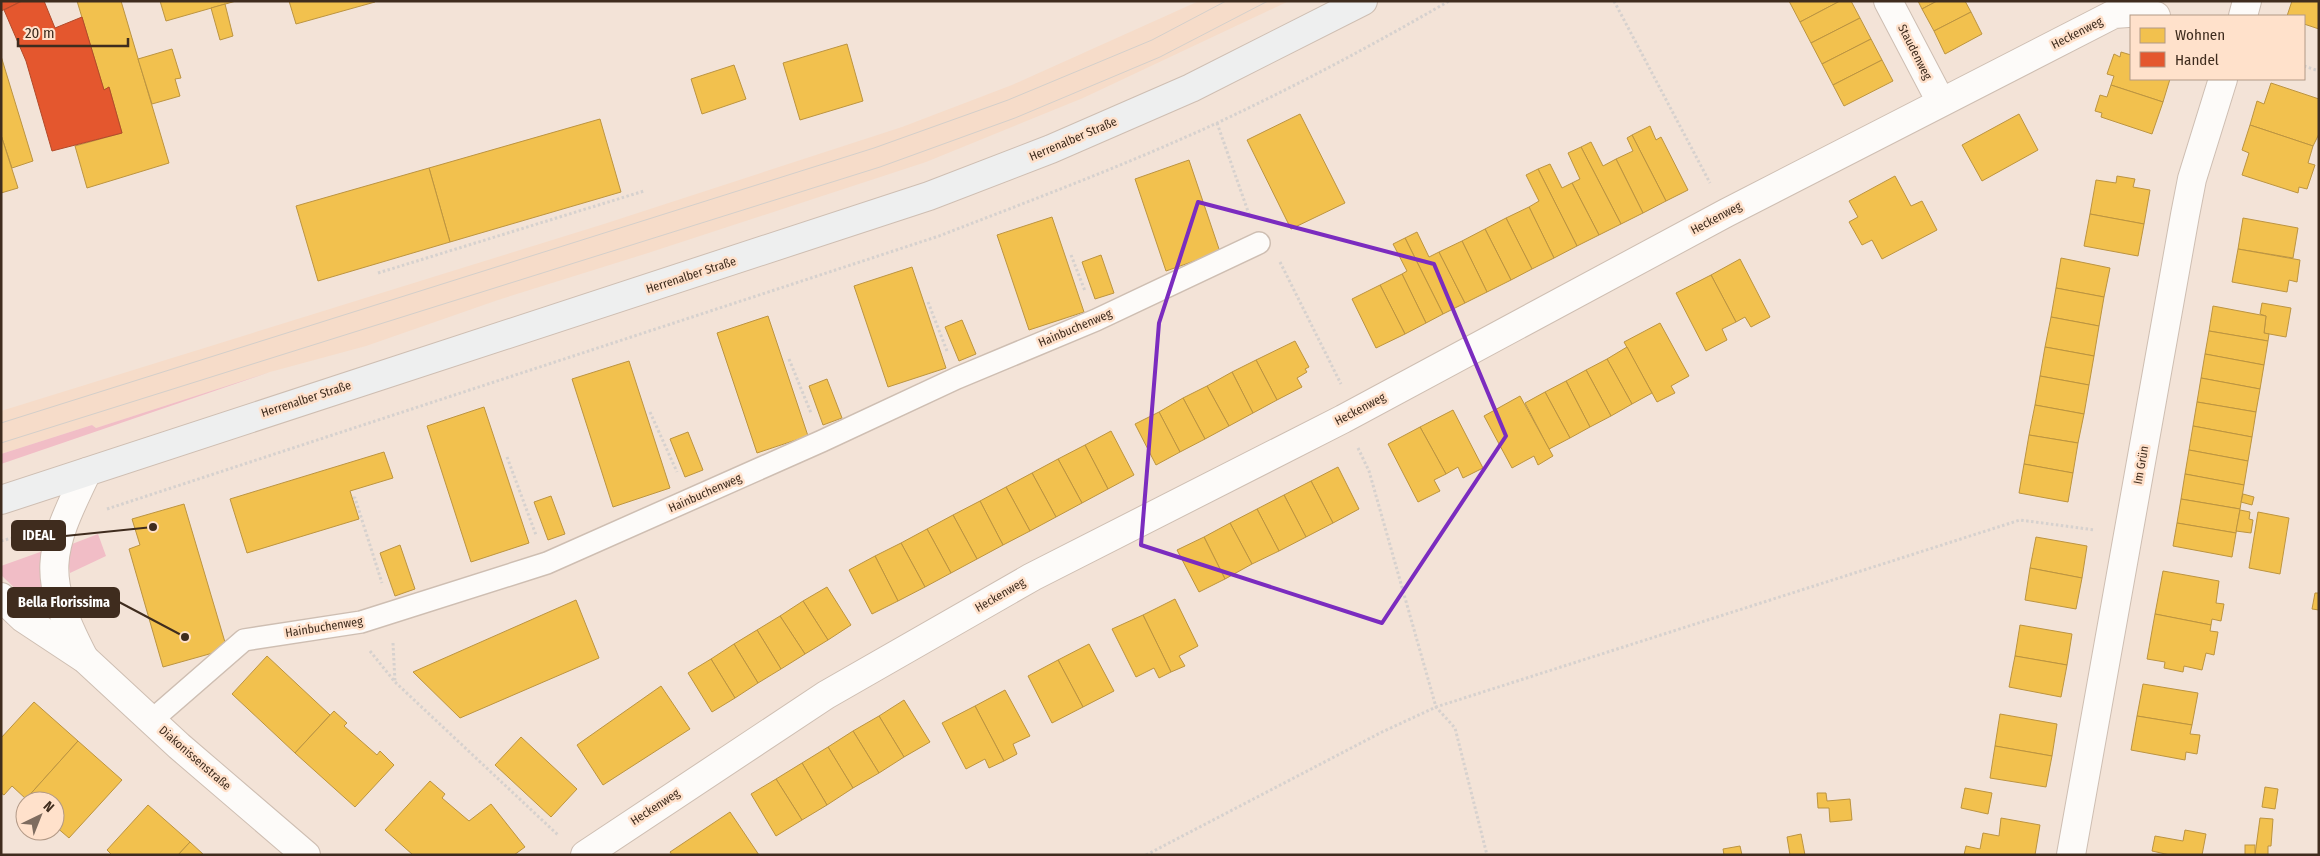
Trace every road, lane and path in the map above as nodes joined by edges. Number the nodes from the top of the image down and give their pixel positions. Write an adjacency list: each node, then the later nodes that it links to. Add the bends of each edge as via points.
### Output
1 (1363, 1): 25 (main road, Herrenalber Straße, via 1191,88 1051,150 930,196)
2 (1614, 1): 13 (path)
3 (1888, 1): 10 (street, Staudenweg)
4 (2247, 1): 6 (street)
5 (2152, 15): 10 (street, Heckenweg, via 2142,12 2114,14)
6 (2242, 15)
7 (2305, 66): 8 (path)
8 (2319, 71)
9 (2223, 80): 29 (street, Im Grün, via 2192,179)
10 (1941, 102): 13 (street, Heckenweg)
11 (1216, 123): 14 (path)
12 (644, 191): 16 (path)
13 (1726, 213): 22 (street, Heckenweg)
14 (1259, 243): 18 (lane, Hainbuchenweg); 22 (path, via 1269,240)
15 (1071, 255): 18 (path)
16 (378, 273)
17 (928, 302): 20 (path)
18 (1096, 320): 20 (lane, Hainbuchenweg)
19 (789, 359): 23 (path)
20 (957, 378): 23 (lane, Hainbuchenweg)
21 (650, 412): 28 (path)
22 (1350, 415): 36 (path); 39 (street, Heckenweg, via 1032,576 826,694)
23 (822, 441): 28 (lane, Hainbuchenweg)
24 (507, 457): 30 (path)
25 (87, 472): 27 (main road, Herrenalber Straße); 34 (street, Diakonissenstraße, via 62,523 55,553 54,583 64,619)
26 (352, 498): 32 (path, via 355,498)
27 (1, 500)
28 (689, 500): 30 (lane, Hainbuchenweg)
29 (2129, 536): 36 (path, via 2020,520); 43 (street, Im Grün)
30 (547, 564): 32 (lane, Hainbuchenweg)
31 (1, 597): 34 (street, Diakonissenstraße, via 23,618)
32 (392, 613): 33 (lane, Hainbuchenweg); 35 (path)
33 (346, 624): 35 (path); 37 (lane, Hainbuchenweg, via 244,640)
34 (85, 660): 37 (street, Diakonissenstraße)
35 (395, 682): 38 (path)
36 (1436, 707): 41 (path); 42 (path, via 1455,728)
37 (152, 720): 40 (street, Diakonissenstraße)
38 (559, 836)
39 (596, 847)
40 (306, 855)
41 (1146, 855)
42 (1487, 855)
43 (2071, 855)

